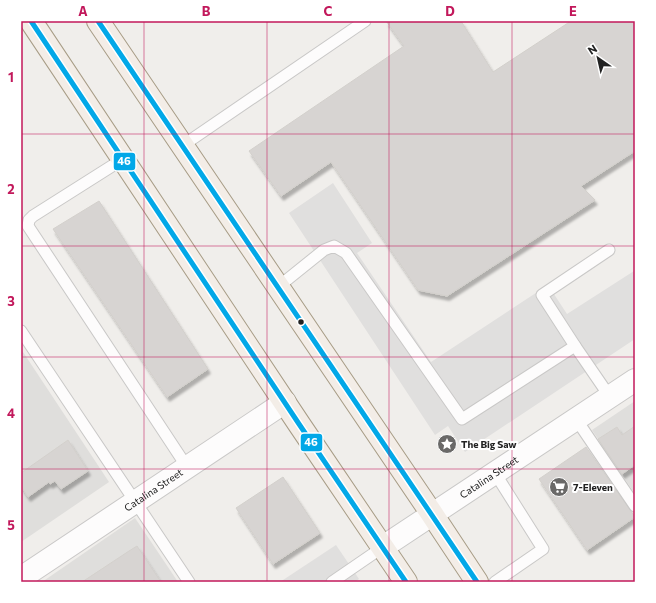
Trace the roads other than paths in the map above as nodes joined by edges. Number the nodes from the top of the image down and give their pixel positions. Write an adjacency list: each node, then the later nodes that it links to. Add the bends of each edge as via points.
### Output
1 (32, 21): 5 (main road)
2 (98, 21): 4 (main road)
3 (365, 21): 4 (lane)
4 (182, 146): 7 (main road)
5 (123, 159): 12 (main road); 14 (lane, via 33,216 28,226)
6 (609, 250): 9 (lane, via 542,295)
7 (278, 287): 9 (lane, via 324,250 334,246 346,253 462,419); 18 (main road)
8 (21, 331): 16 (lane)
9 (575, 346): 11 (lane)
10 (635, 380): 11 (street, Catalina Street)
11 (610, 397): 13 (street, Catalina Street)
12 (285, 402): 14 (street, Catalina Street); 19 (main road)
13 (576, 419): 15 (street, Catalina Street); 17 (lane)
14 (187, 467): 16 (street, Catalina Street)
15 (495, 473): 18 (street, Catalina Street); 25 (lane, via 543,549)
16 (136, 502): 20 (street, Catalina Street); 21 (lane)
17 (635, 506)
18 (432, 514): 19 (street, Catalina Street); 24 (main road)
19 (383, 547): 22 (lane); 23 (main road)
20 (21, 578)
21 (189, 582)
22 (332, 582)
23 (406, 582)
24 (477, 582)
25 (495, 582)

